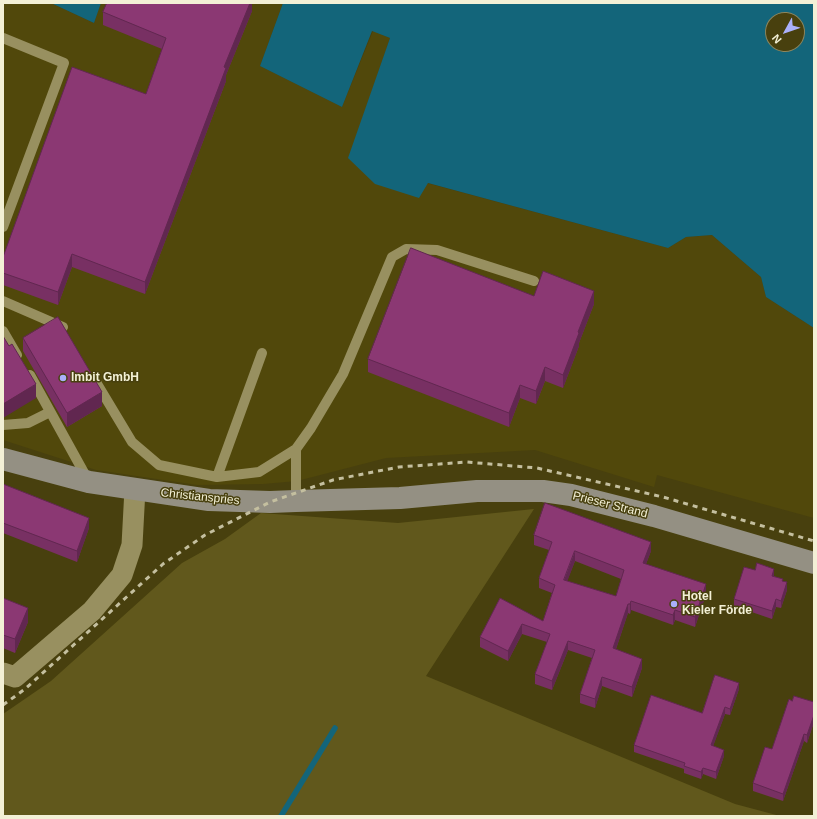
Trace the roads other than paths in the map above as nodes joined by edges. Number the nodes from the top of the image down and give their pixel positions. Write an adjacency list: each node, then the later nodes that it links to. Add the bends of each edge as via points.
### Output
1 (3, 38): 2 (lane, via 64,63)
2 (3, 227)
3 (534, 281): 11 (lane, via 437,250 406,249 392,257 343,374)
4 (3, 301): 6 (lane, via 62,326)
5 (3, 331): 9 (lane)
6 (67, 333)
7 (262, 353): 13 (lane)
8 (91, 374): 13 (lane, via 132,442 159,465)
9 (50, 412): 10 (lane, via 28,423); 14 (lane)
10 (3, 425)
11 (296, 448): 13 (lane, via 259,472); 17 (lane)
12 (3, 459): 14 (street, Christianspries)
13 (217, 476)
14 (89, 482): 15 (street, Christianspries)
15 (135, 489): 17 (street, Christianspries, via 209,500); 19 (street, via 132,545 122,575 92,611 15,678)
16 (400, 498): 17 (street, Christianspries); 18 (street, Prieser Strand, via 477,491 543,491 564,494 654,516)
17 (296, 501)
18 (814, 563)
19 (3, 673)

